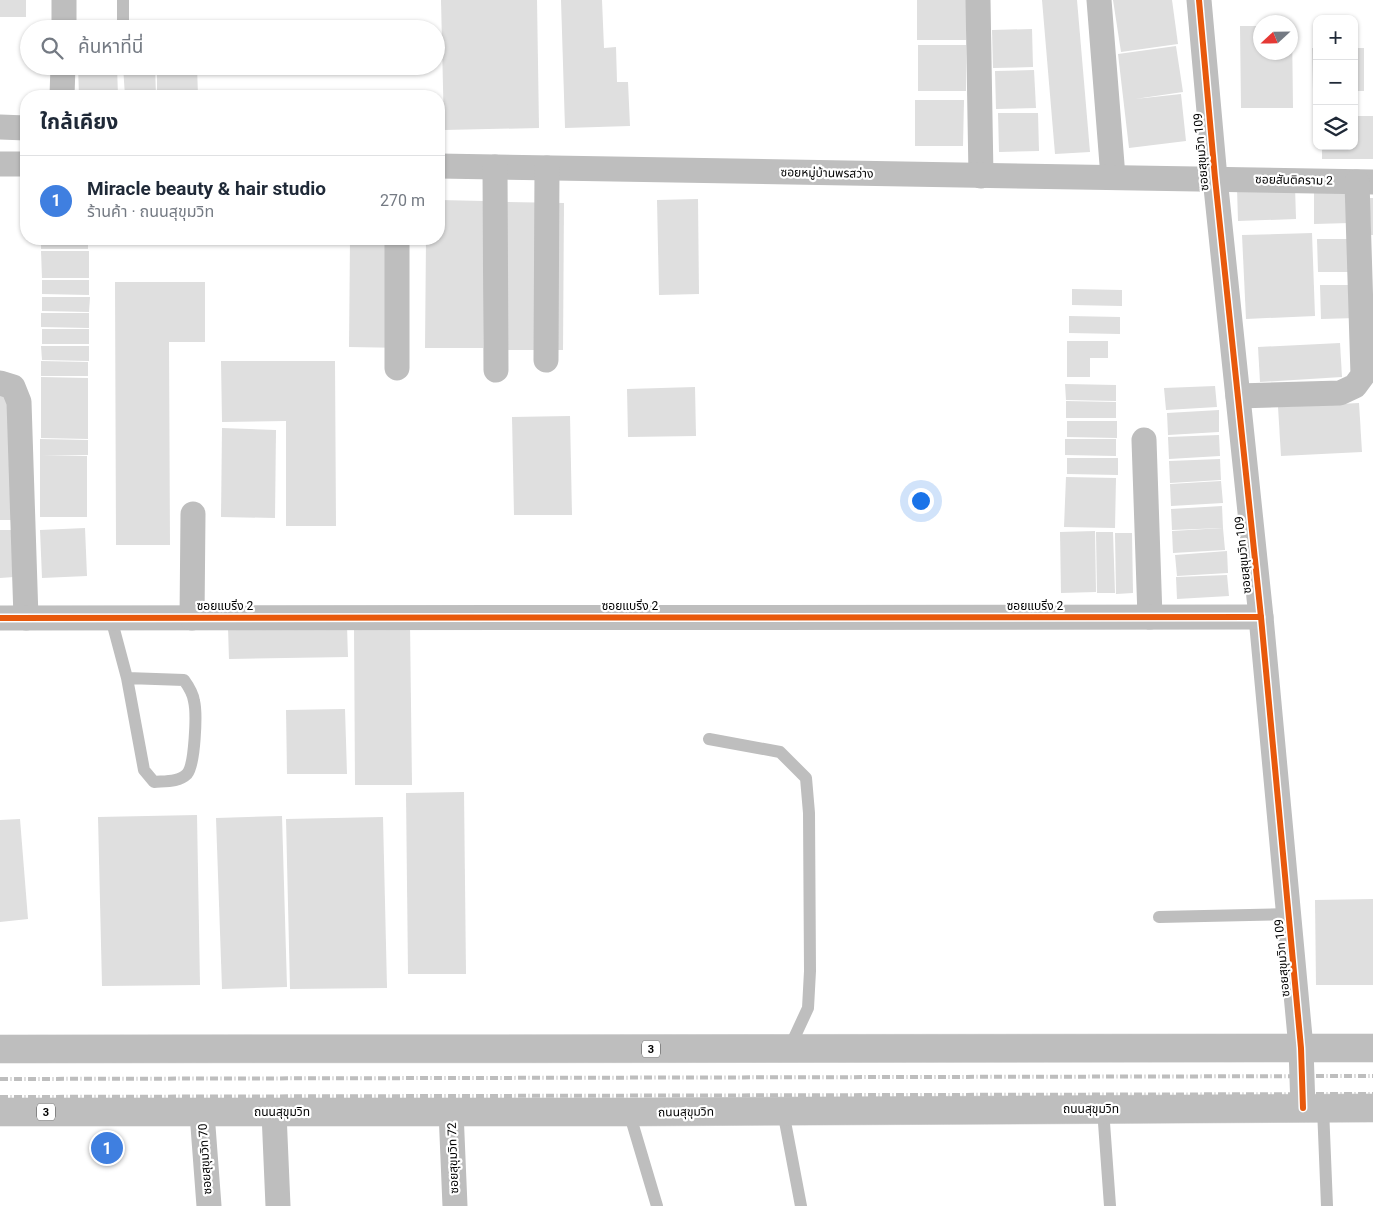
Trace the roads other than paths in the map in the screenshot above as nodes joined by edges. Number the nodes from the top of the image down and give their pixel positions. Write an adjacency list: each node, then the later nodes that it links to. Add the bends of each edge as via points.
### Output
1 (64, 0): 6 (street)
2 (123, 0): 7 (lane)
3 (978, 0): 17 (street)
4 (1100, 0): 18 (street)
5 (1199, 0): 19 (street, ซอยสุขุมวิท 109)
6 (64, 20)
7 (123, 20)
8 (63, 75): 9 (street)
9 (62, 90)
10 (0, 127): 11 (street)
11 (20, 128)
12 (0, 164): 13 (street)
13 (20, 164)
14 (445, 166): 15 (street, ซอยหมู่บ้านพรสว่าง)
15 (495, 167): 16 (street, ซอยหมู่บ้านพรสว่าง); 24 (street)
16 (547, 168): 17 (street, ซอยหมู่บ้านพรสว่าง); 22 (street)
17 (981, 176): 18 (street, ซอยหมู่บ้านพรสว่าง)
18 (1113, 177): 19 (street, ซอยหมู่บ้านพรสว่าง)
19 (1215, 178): 20 (street, ซอยสันติคราม 2); 26 (street, ซอยสุขุมวิท 109)
20 (1365, 182): 26 (street, via 1363,375 1356,386 1340,393)
21 (397, 245): 23 (street)
22 (546, 360)
23 (397, 368)
24 (496, 370)
25 (0, 383): 32 (street, via 13,387 19,402)
26 (1238, 396): 30 (street, ซอยสุขุมวิท 109)
27 (1144, 440): 29 (street)
28 (193, 514): 34 (street)
29 (1150, 617): 30 (street, ซอยแบริ่ง 2); 34 (street, ซอยแบริ่ง 2)
30 (1261, 617): 37 (street, ซอยสุขุมวิท 109)
31 (0, 618): 32 (street, ซอยแบริ่ง 2)
32 (26, 618): 33 (street, ซอยแบริ่ง 2)
33 (111, 618): 34 (street, ซอยแบริ่ง 2); 35 (lane)
34 (192, 618)
35 (127, 678): 35 (lane, via 184,680 191,690 195,703 193,762 189,773 180,780 154,782 144,770)
36 (709, 738): 42 (lane, via 780,752 806,778 809,813 808,1008)
37 (1289, 914): 38 (lane); 39 (street, ซอยสุขุมวิท 109)
38 (1160, 917)
39 (1301, 1048): 40 (highway, 3); 42 (highway, 3); 43 (street, ซอยสุขุมวิท 109)
40 (1373, 1048)
41 (0, 1049): 42 (highway, 3)
42 (789, 1049)
43 (1313, 1108): 44 (highway, ถนนสุขุมวิท / 3); 45 (highway, ถนนสุขุมวิท / 3); 58 (lane)
44 (1373, 1108)
45 (1103, 1109): 47 (highway, ถนนสุขุมวิท / 3); 57 (lane)
46 (451, 1111): 49 (highway, ถนนสุขุมวิท / 3); 51 (highway, ถนนสุขุมวิท / 3); 54 (street, ซอยสุขุมวิท 72)
47 (783, 1111): 49 (highway, ถนนสุขุมวิท / 3); 56 (lane)
48 (0, 1112): 50 (highway, ถนนสุขุมวิท / 3)
49 (629, 1112): 55 (lane)
50 (202, 1113): 51 (highway, ถนนสุขุมวิท / 3); 52 (street, ซอยสุขุมวิท 70)
51 (274, 1113): 53 (street)
52 (209, 1206)
53 (278, 1206)
54 (455, 1206)
55 (657, 1206)
56 (801, 1206)
57 (1110, 1206)
58 (1327, 1206)

